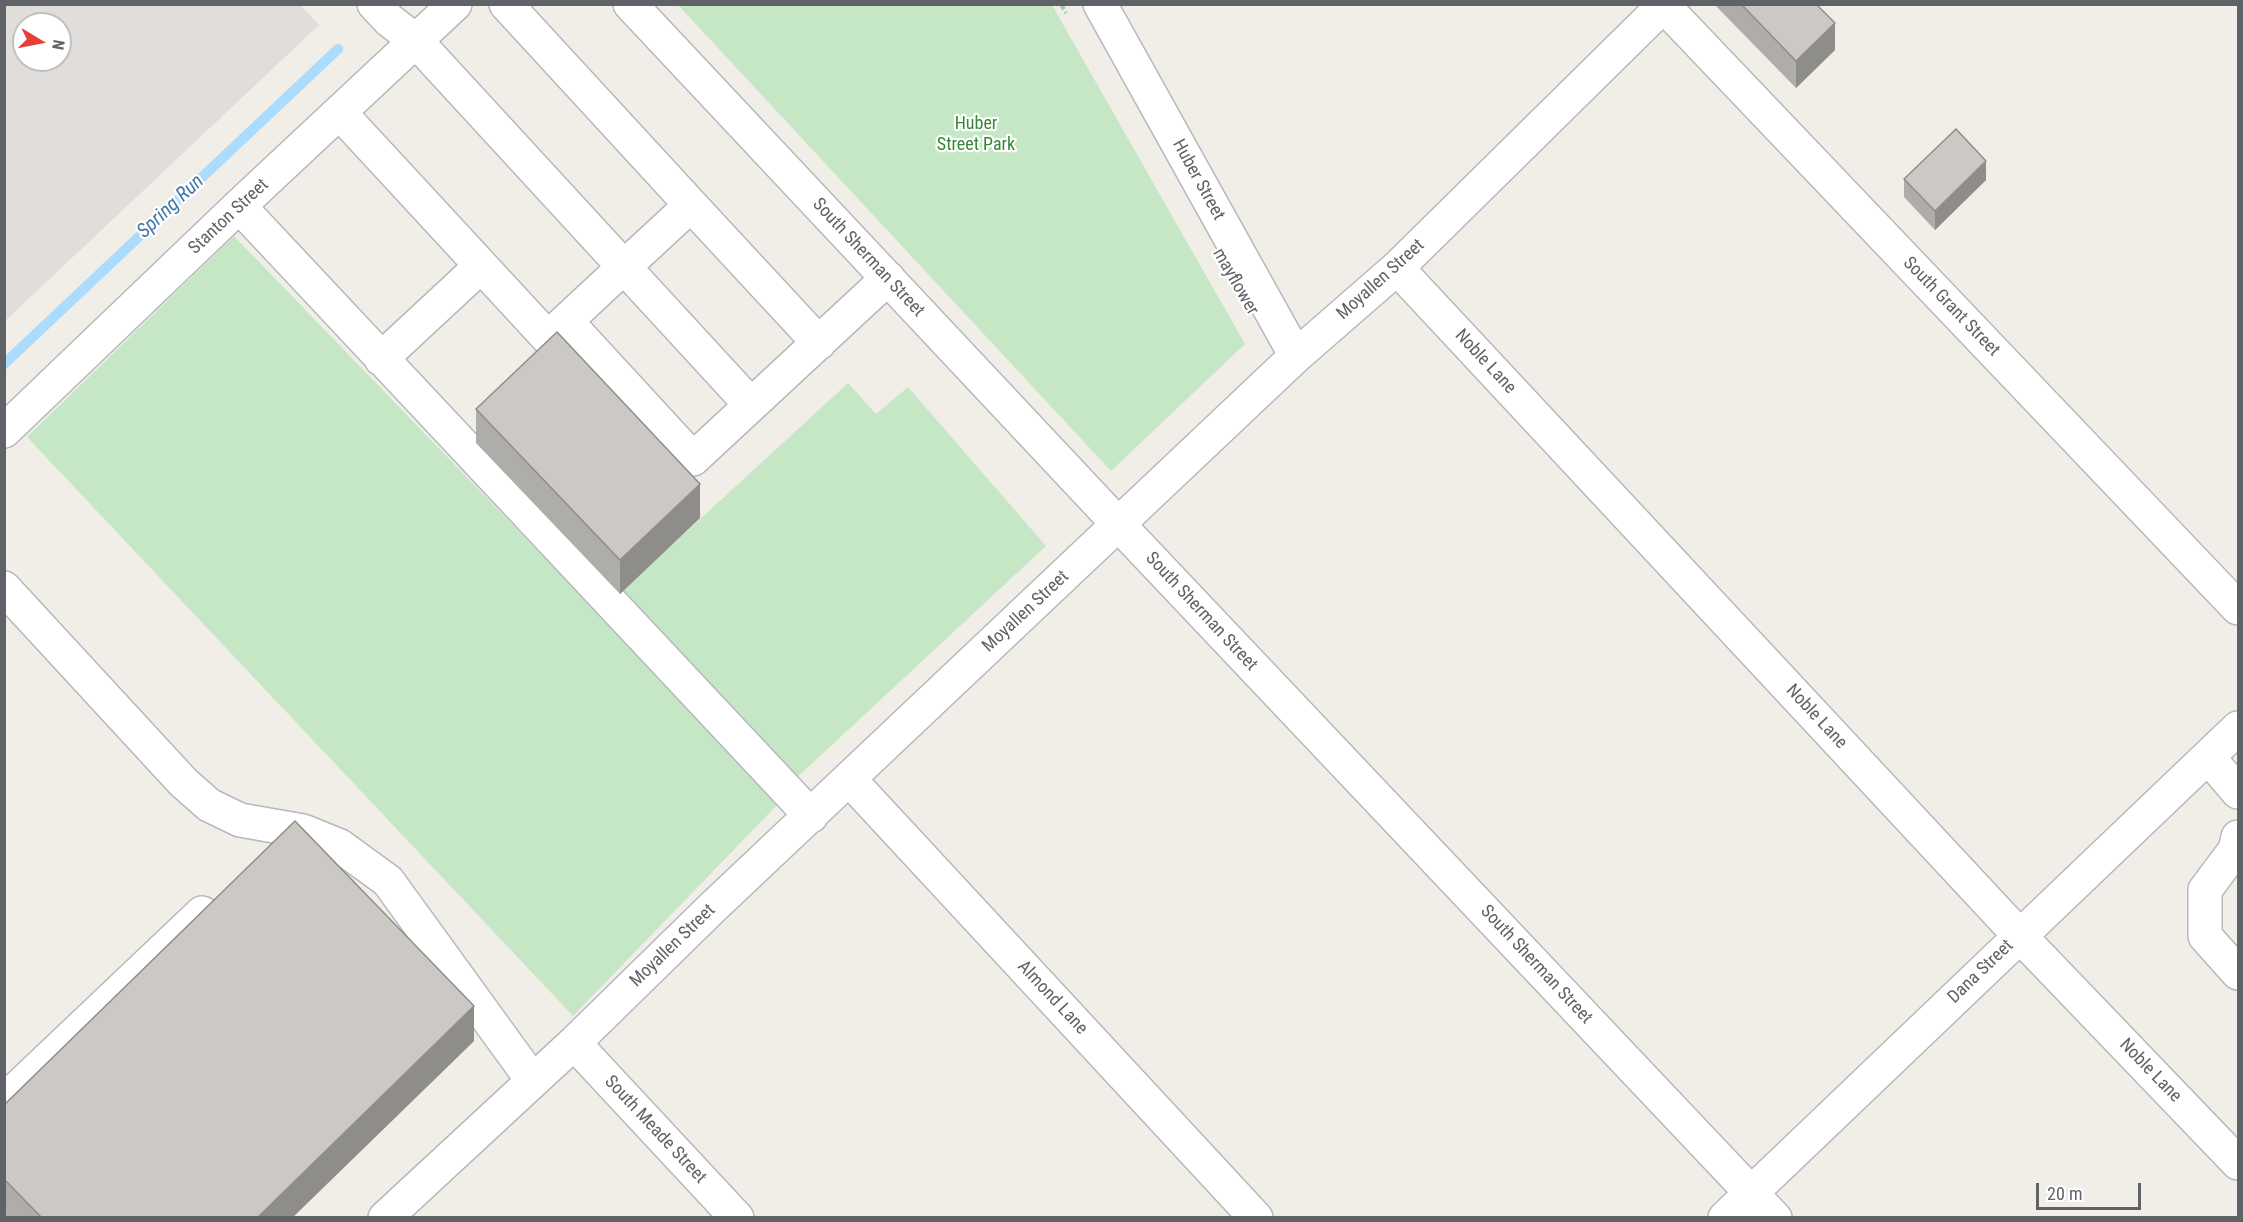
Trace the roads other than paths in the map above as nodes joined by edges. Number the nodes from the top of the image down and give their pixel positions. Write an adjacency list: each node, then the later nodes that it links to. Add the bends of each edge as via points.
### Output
1 (374, 4): 7 (street)
2 (455, 4): 7 (street, Stanton Street)
3 (506, 4): 9 (street)
4 (630, 4): 14 (street, South Sherman Street)
5 (1100, 4): 17 (street, Huber Street)
6 (1650, 10): 13 (street, Moyallen Street); 23 (street, South Grant Street)
7 (416, 41): 8 (street, Stanton Street); 12 (street)
8 (340, 113): 10 (street, Stanton Street); 11 (street)
9 (691, 205): 12 (street); 16 (street)
10 (239, 206): 18 (street); 20 (street, Stanton Street)
11 (481, 266): 15 (street, via 548,338); 18 (street)
12 (624, 267): 15 (street); 19 (street)
13 (1397, 268): 17 (street, Moyallen Street); 33 (street, Noble Lane)
14 (888, 278): 16 (street); 21 (street, South Sherman Street)
15 (566, 321): 19 (street, via 693,459)
16 (819, 343): 19 (street)
17 (1296, 356): 21 (street, Moyallen Street)
18 (381, 359): 28 (street)
19 (751, 405)
20 (4, 432)
21 (1119, 525): 26 (street, Moyallen Street); 39 (street, South Sherman Street)
22 (4, 588): 29 (street, via 183,782 209,805 240,820)
23 (2238, 608)
24 (2238, 728): 25 (street, Dana Street)
25 (2208, 757): 27 (street); 33 (street, Dana Street)
26 (849, 779): 28 (street, Moyallen Street); 42 (street, Almond Lane)
27 (2238, 792)
28 (811, 816): 35 (street, Moyallen Street)
29 (291, 829): 31 (street); 36 (street, via 340,846 388,882)
30 (2238, 837): 34 (street, via 2235,850 2205,890 2205,936)
31 (265, 854)
32 (221, 895): 37 (street)
33 (2019, 935): 38 (street, Noble Lane); 39 (street, Dana Street)
34 (2238, 973)
35 (574, 1043): 36 (street, Moyallen Street); 41 (street, South Meade Street)
36 (533, 1081): 40 (street, Moyallen Street)
37 (4, 1101)
38 (2238, 1163)
39 (1752, 1193): 43 (street, Dana Street); 44 (street, South Sherman Street)
40 (385, 1218)
41 (737, 1218)
42 (1256, 1218)
43 (1725, 1218)
44 (1775, 1218)

